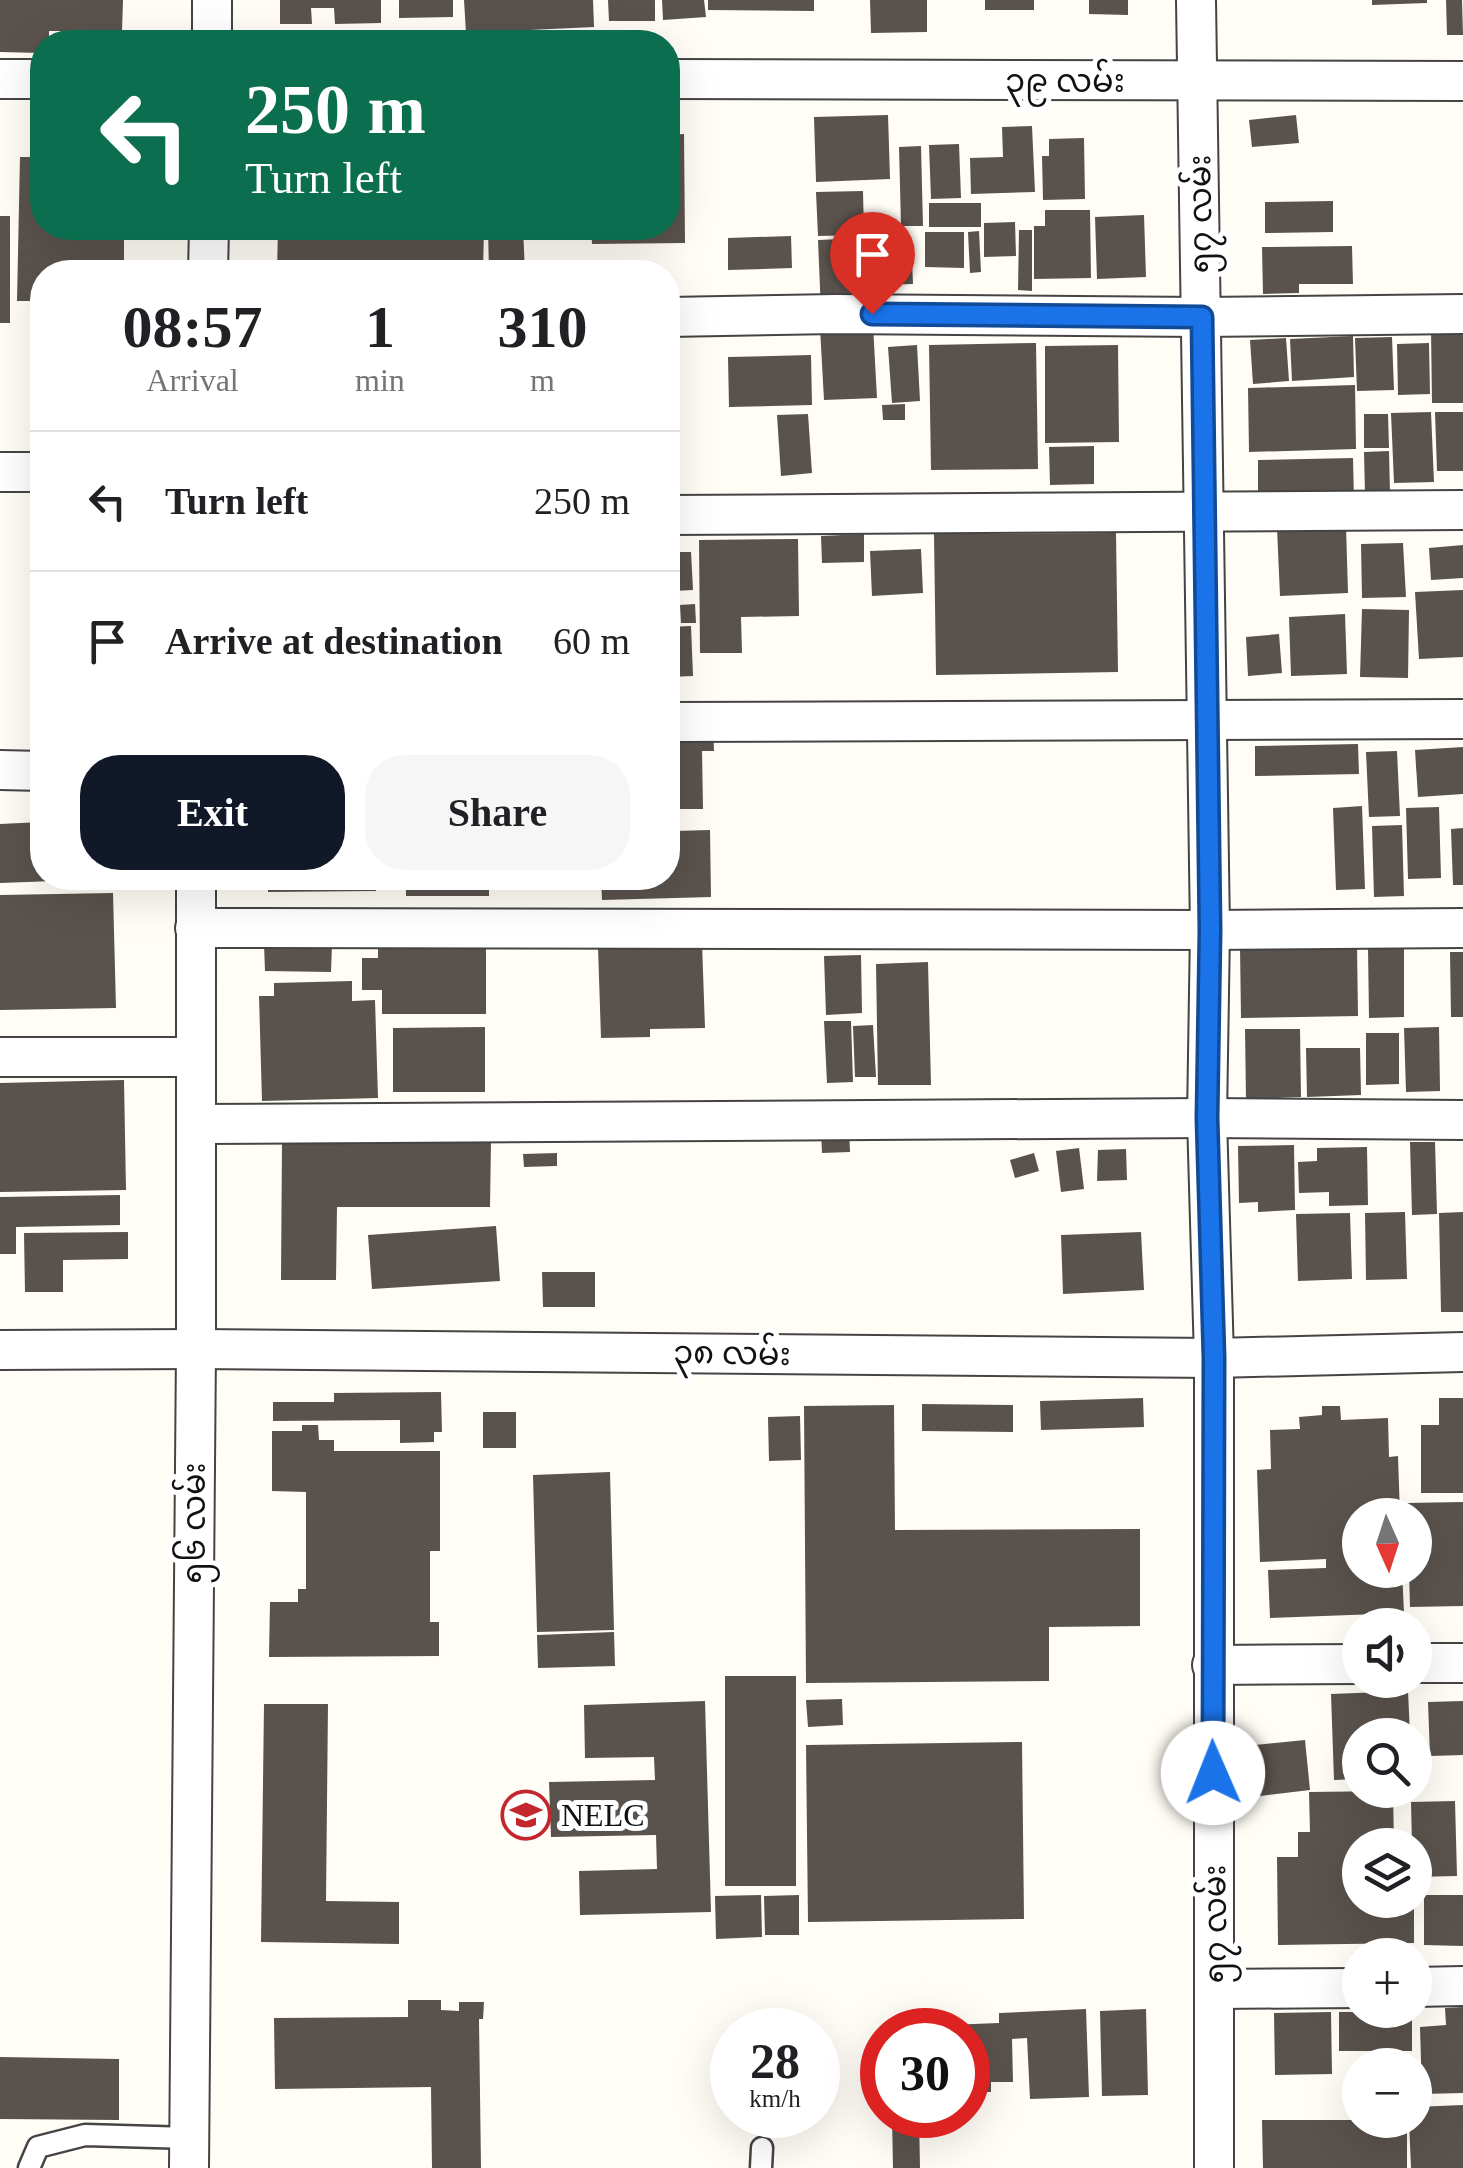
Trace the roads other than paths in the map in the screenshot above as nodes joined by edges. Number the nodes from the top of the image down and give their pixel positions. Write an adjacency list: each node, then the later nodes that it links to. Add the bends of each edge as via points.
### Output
1 (212, 0): 3 (street)
2 (1196, 0): 7 (street, ၅၇ လမ်း)
3 (212, 30)
4 (0, 79): 5 (street)
5 (30, 79)
6 (680, 80): 7 (street, ၃၉ လမ်း)
7 (1198, 81): 8 (street, ၃၉ လမ်း); 11 (street, ၅၇ လမ်း)
8 (1463, 81)
9 (1463, 314): 11 (street)
10 (680, 317): 11 (street)
11 (1202, 317): 14 (street, ၅၇ လမ်း)
12 (0, 472): 13 (street)
13 (30, 472)
14 (1204, 510): 15 (street); 16 (street); 18 (street, ၅၇ လမ်း)
15 (1463, 510)
16 (680, 514)
17 (1463, 718): 18 (street)
18 (1206, 719): 19 (street); 25 (street, ၅၇ လမ်း)
19 (680, 722)
20 (0, 770): 21 (street)
21 (30, 771)
22 (196, 890): 23 (street, ၅၆ လမ်း)
23 (195, 928): 25 (street); 27 (street, ၅၆ လမ်း)
24 (1463, 928): 25 (street)
25 (1210, 930): 28 (street, ၅၇ လမ်း)
26 (0, 1057): 27 (street)
27 (194, 1057): 30 (street, ၅၆ လမ်း)
28 (1207, 1118): 29 (street); 30 (street); 34 (street, ၅၇ လမ်း)
29 (1463, 1120)
30 (196, 1124): 31 (street, ၅၆ လမ်း)
31 (196, 1348): 32 (street, ၃၈ လမ်း); 34 (street, ၃၈ လမ်း); 43 (street, ၅၆ လမ်း)
32 (0, 1350)
33 (1463, 1352): 34 (street, ၃၈ လမ်း)
34 (1214, 1358): 38 (street, ၅၇ လမ်း)
35 (1463, 1663): 37 (street)
36 (1342, 1664): 38 (street)
37 (1432, 1664)
38 (1212, 1665): 42 (street, ၅၇ လမ်း)
39 (1463, 1986): 40 (street)
40 (1432, 1987)
41 (1342, 1988): 42 (street)
42 (1216, 1990): 45 (street, ၅၇ လမ်း)
43 (190, 2153): 44 (lane, via 85,2134 38,2148)
44 (29, 2168)
45 (1214, 2168)

